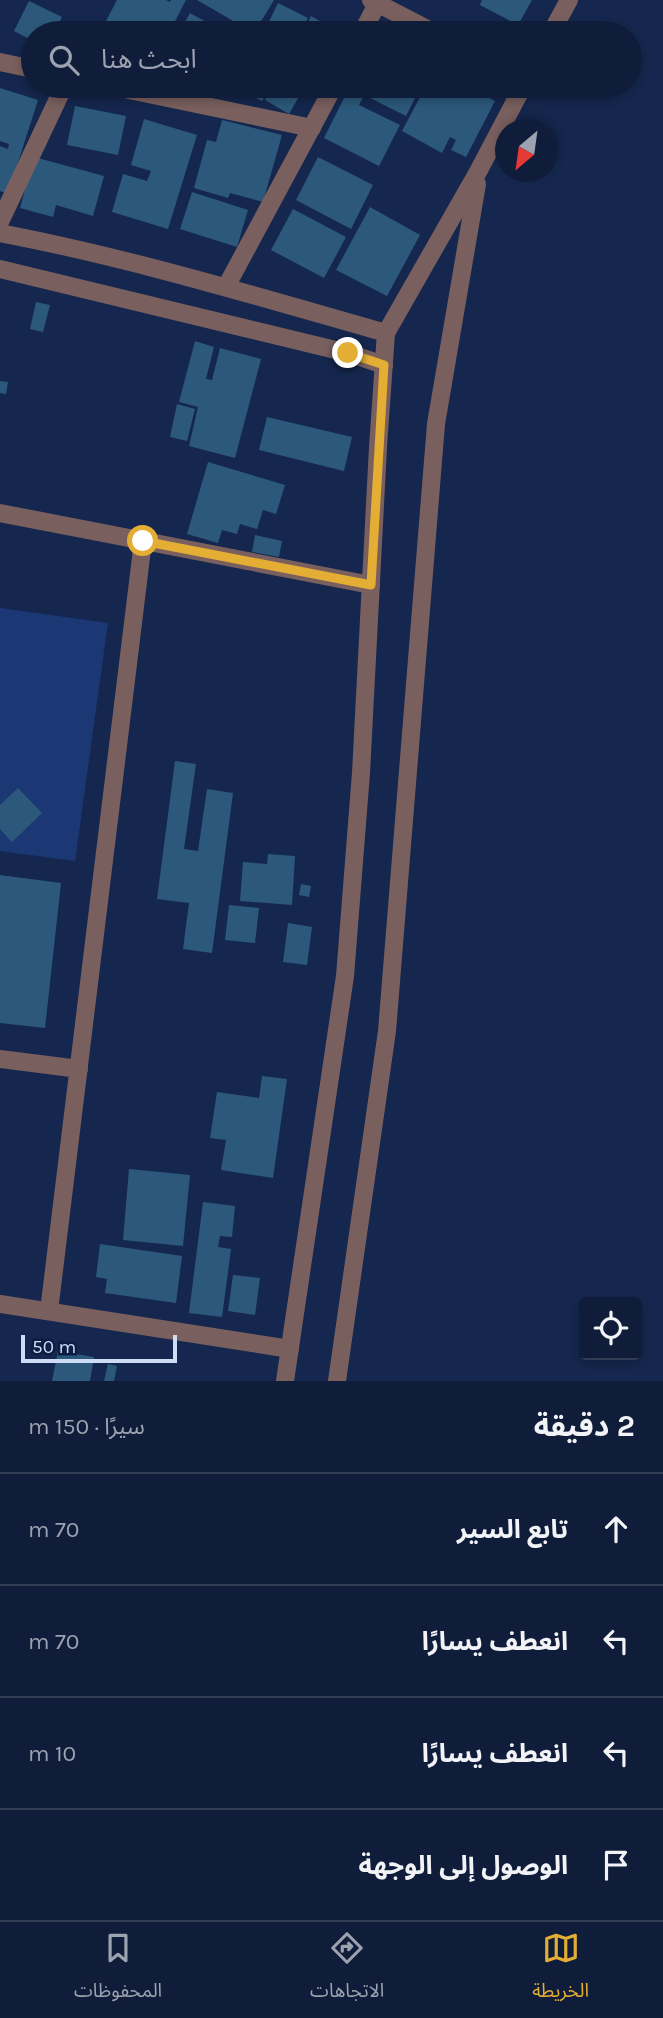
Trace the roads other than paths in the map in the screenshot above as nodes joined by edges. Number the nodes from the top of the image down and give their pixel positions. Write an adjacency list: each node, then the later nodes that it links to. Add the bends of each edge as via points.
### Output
1 (569, 0): 5 (street)
2 (374, 2): 3 (street); 4 (street)
3 (367, 21)
4 (411, 21)
5 (558, 21)
6 (0, 62): 7 (street)
7 (21, 66)
8 (58, 98): 14 (street)
9 (168, 98): 12 (street)
10 (328, 98): 12 (street)
11 (517, 98): 13 (street)
12 (312, 128): 17 (street)
13 (479, 170): 18 (street); 29 (street, via 436,424 387,1031)
14 (0, 222)
15 (0, 233): 17 (street)
16 (0, 270): 19 (street)
17 (226, 287): 18 (street)
18 (386, 333): 19 (street)
19 (384, 365): 22 (street)
20 (0, 513): 21 (street)
21 (143, 541): 22 (street); 24 (street)
22 (371, 585): 27 (street, via 345,976)
23 (0, 1059): 24 (street)
24 (79, 1069): 26 (street)
25 (0, 1304): 26 (street)
26 (49, 1311): 27 (street)
27 (290, 1349): 28 (street)
28 (285, 1381)
29 (337, 1381)

